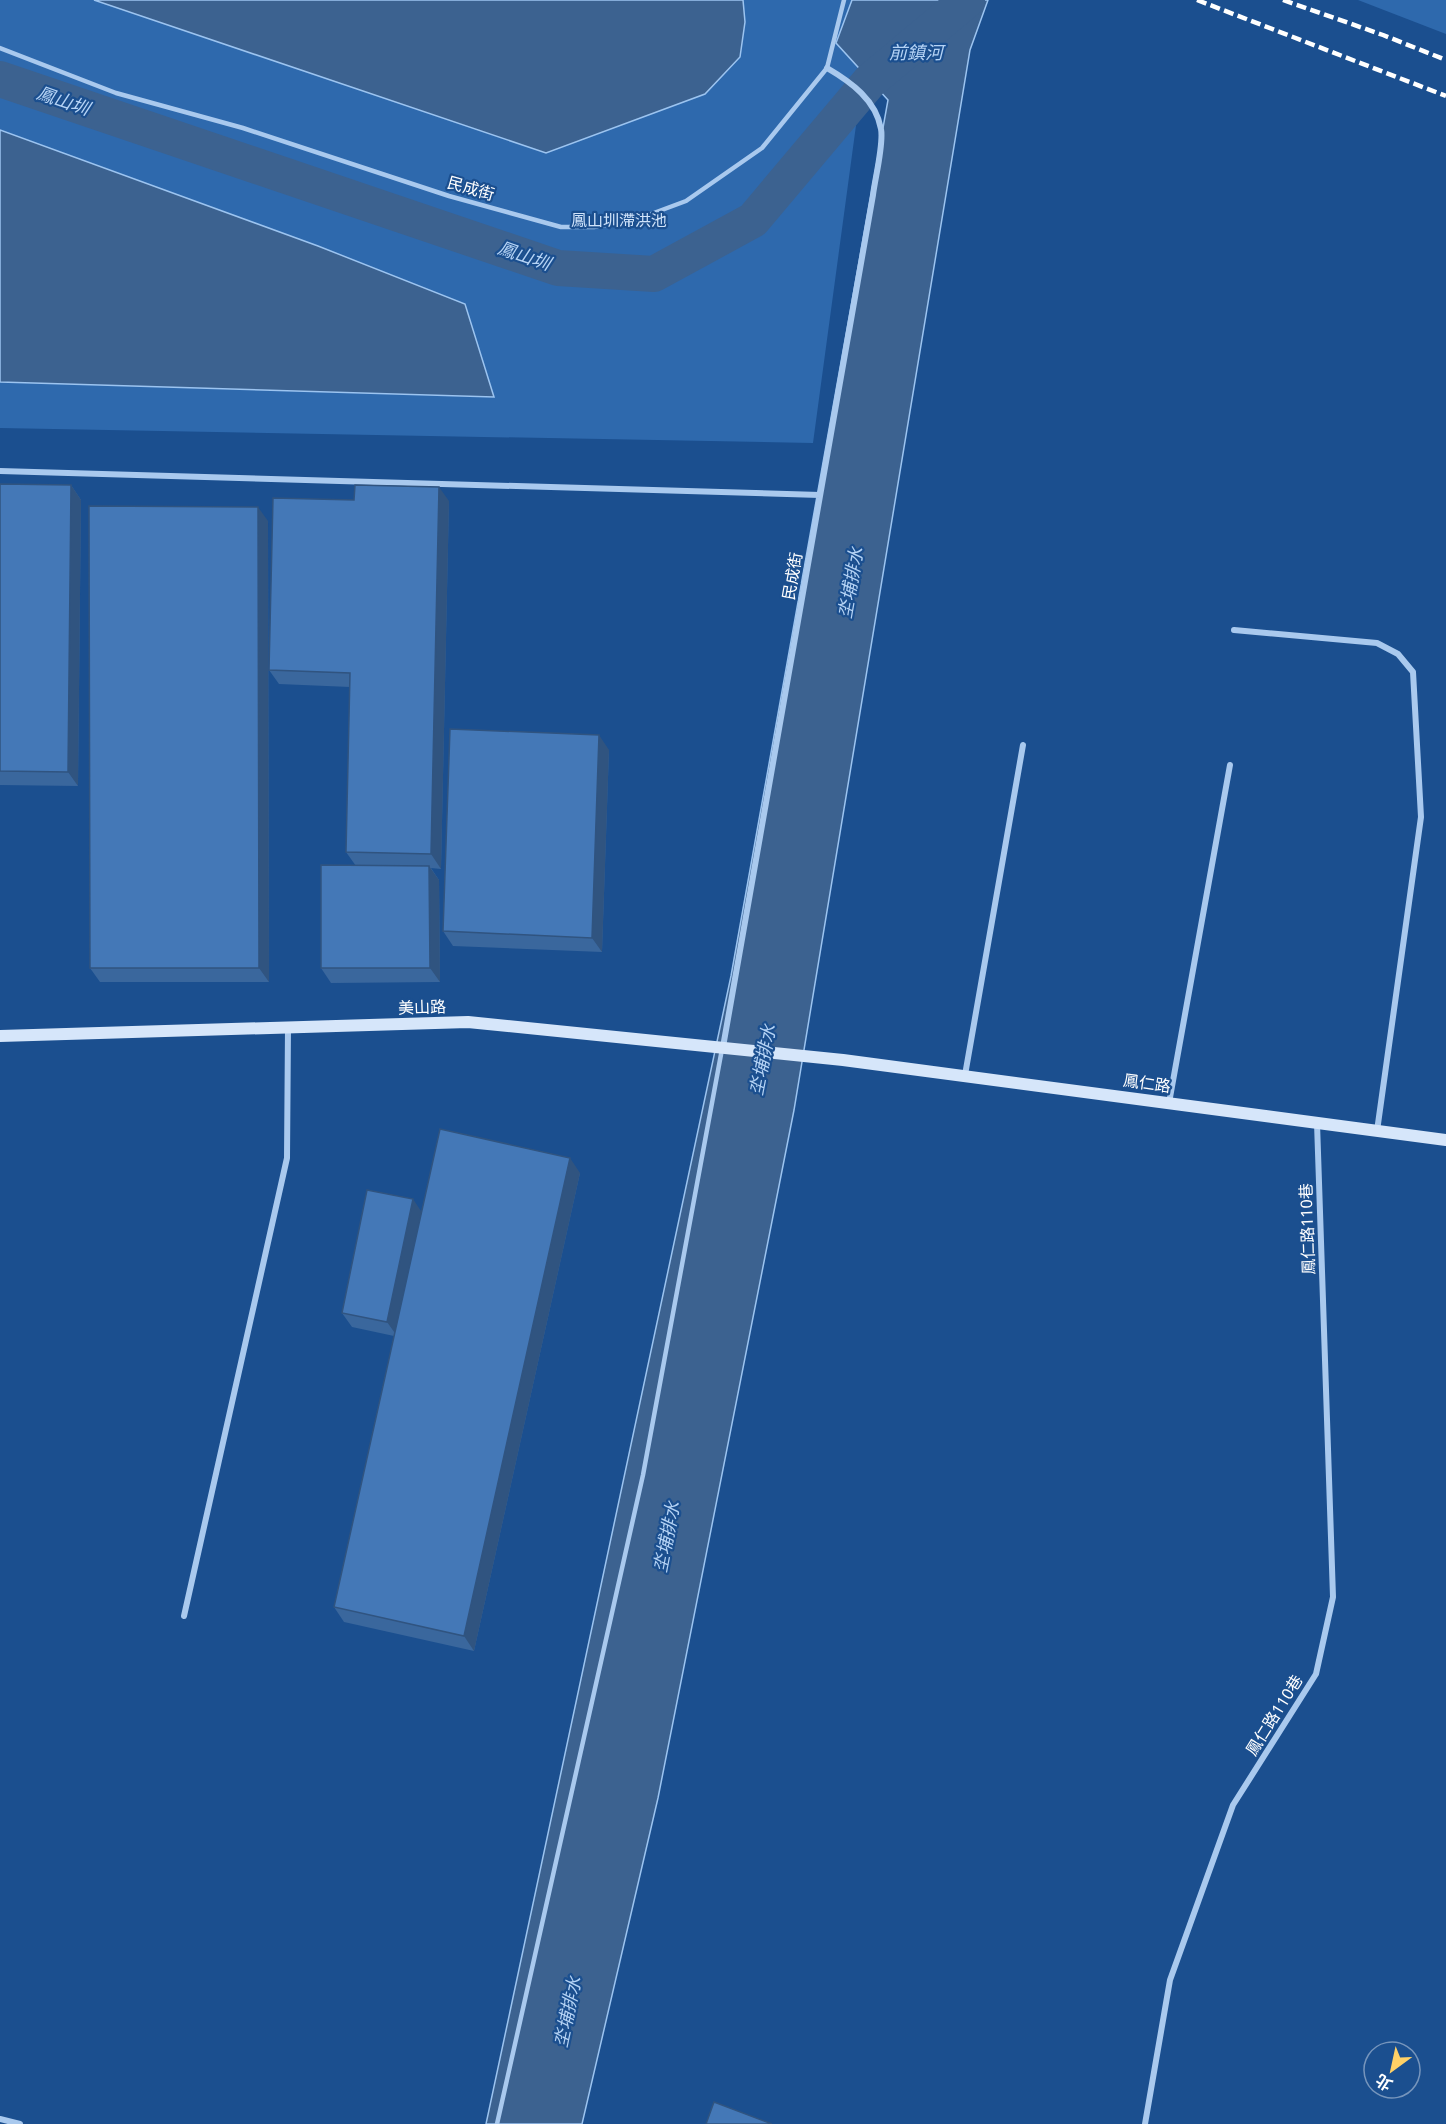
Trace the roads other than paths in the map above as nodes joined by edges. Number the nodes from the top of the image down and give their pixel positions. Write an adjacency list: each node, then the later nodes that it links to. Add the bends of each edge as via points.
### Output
1 (844, 0): 3 (lane, 民成街)
2 (0, 48): 3 (lane, 民成街, via 116,93 243,128 449,196 561,227 594,227 635,220 686,201 762,148)
3 (827, 68): 5 (street, 民成街, via 850,82 876,109 882,131)
4 (0, 471): 5 (street)
5 (820, 495): 11 (street, 民成街)
6 (1234, 630): 16 (street, via 1377,643 1398,654 1413,672 1421,817)
7 (1023, 746): 13 (street)
8 (1230, 765): 14 (street)
9 (288, 1028): 10 (street, 美山路); 11 (street, 美山路, via 468,1022); 18 (street, via 286,1158)
10 (0, 1036)
11 (723, 1047): 12 (street, 美山路); 21 (lane, via 643,1476)
12 (843, 1059): 13 (street, 鳳仁路)
13 (965, 1075): 14 (street, 鳳仁路)
14 (1169, 1103): 15 (street, 鳳仁路)
15 (1317, 1122): 16 (street, 鳳仁路); 22 (street, 鳳仁路110巷, via 1333,1597 1316,1674 1233,1805 1170,1980)
16 (1377, 1131): 17 (street, 鳳仁路)
17 (1446, 1140)
18 (184, 1616)
19 (0, 2119): 20 (street)
20 (20, 2124)
21 (497, 2124)
22 (1145, 2124)

